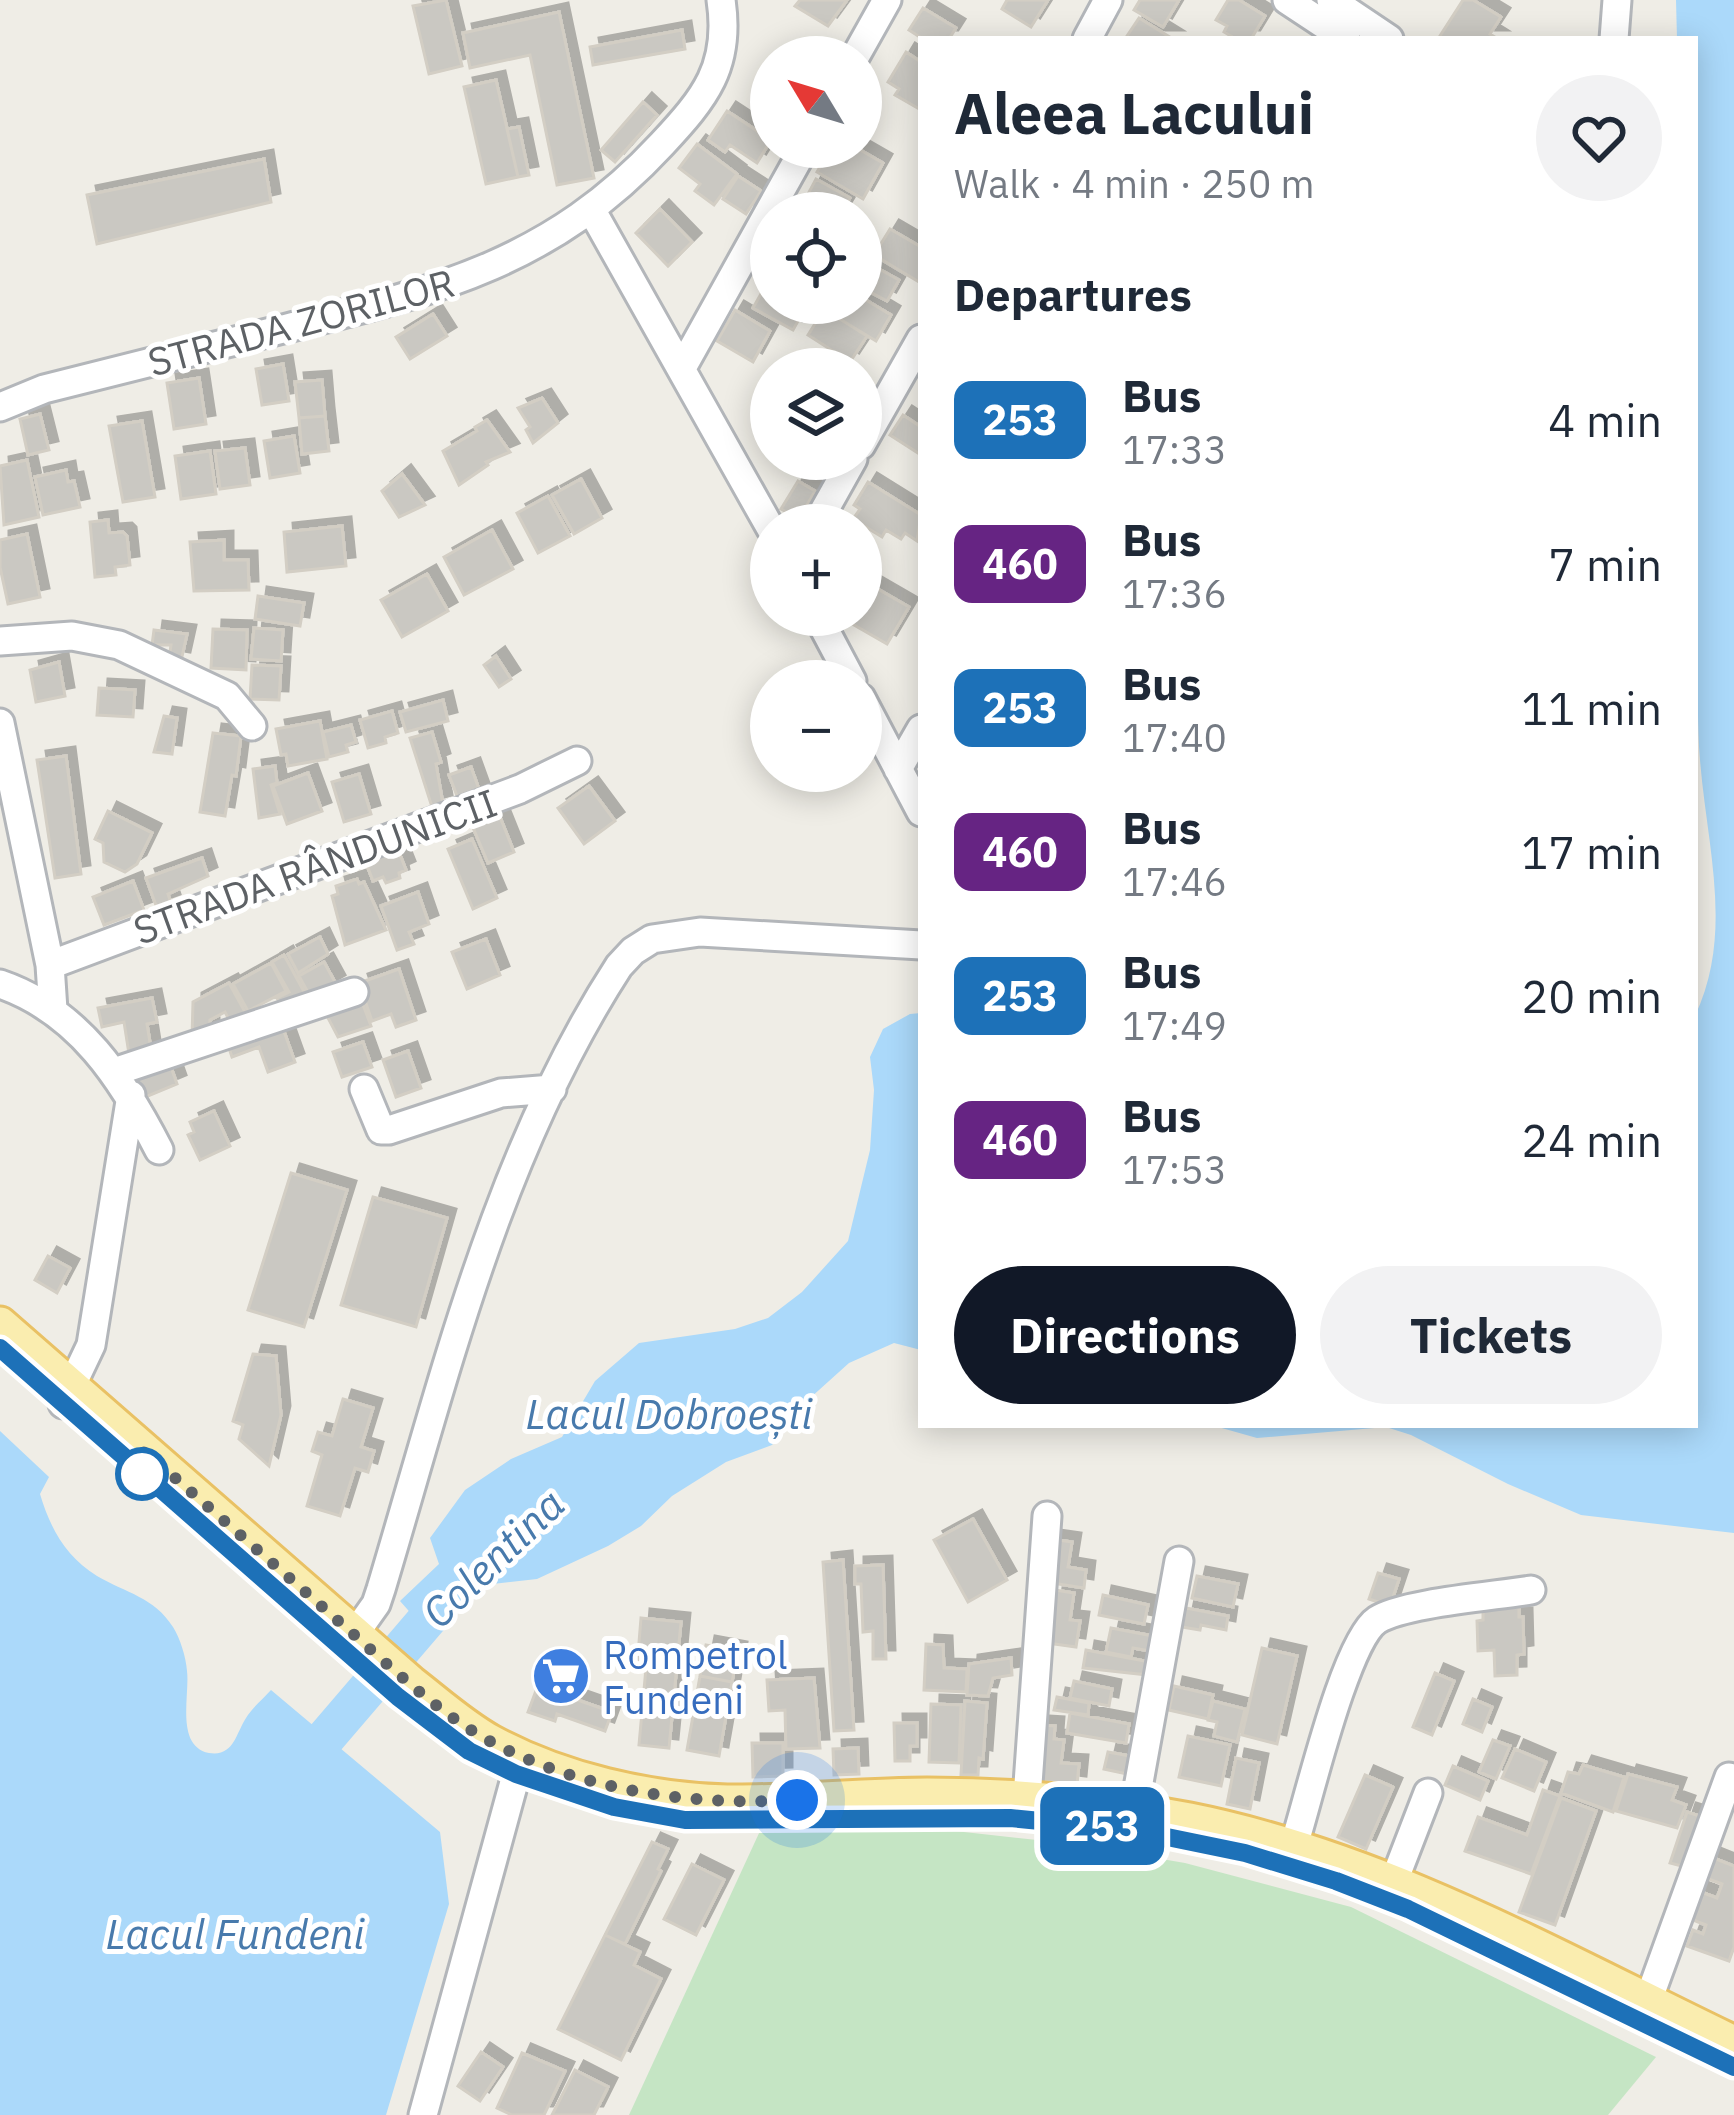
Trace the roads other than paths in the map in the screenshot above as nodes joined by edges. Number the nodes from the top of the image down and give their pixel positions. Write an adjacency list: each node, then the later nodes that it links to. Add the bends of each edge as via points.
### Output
1 (721, 0): 13 (street, STRADA ZORILOR, via 723,52 712,83 642,165)
2 (887, 0): 7 (street)
3 (1108, 0): 8 (street)
4 (1286, 0): 6 (street)
5 (1617, 0): 11 (street)
6 (1325, 12): 9 (street); 10 (street)
7 (867, 36)
8 (1089, 36)
9 (1344, 36)
10 (1383, 36)
11 (1614, 36)
12 (793, 168): 15 (street)
13 (591, 209): 15 (street); 16 (street, STRADA ZORILOR, via 500,265 434,290)
14 (918, 344): 17 (street)
15 (682, 368): 18 (street)
16 (0, 406)
17 (882, 408)
18 (757, 504)
19 (0, 641): 21 (street, via 72,636 119,645 227,696)
20 (0, 723): 28 (street)
21 (252, 726)
22 (918, 734): 25 (street)
23 (882, 739): 25 (street)
24 (577, 760): 28 (street, STRADA RÂNDUNICII, via 520,789)
25 (898, 770): 26 (street)
26 (918, 807)
27 (918, 945): 34 (street, via 714,933 652,939 619,966)
28 (50, 965): 31 (street)
29 (0, 984): 31 (street)
30 (354, 992): 32 (street)
31 (53, 1010): 32 (street)
32 (122, 1083): 35 (street); 38 (street, via 91,1345)
33 (364, 1089): 34 (street, via 375,1122 389,1130 501,1094)
34 (552, 1089): 42 (street, via 476,1274 376,1604)
35 (159, 1150)
36 (0, 1324): 38 (main road)
37 (0, 1348): 38 (main road)
38 (68, 1396): 42 (main road)
39 (1047, 1516): 47 (street)
40 (1179, 1561): 48 (street)
41 (1531, 1590): 49 (street, via 1373,1622 1352,1657)
42 (352, 1641): 43 (main road)
43 (464, 1736): 44 (main road); 47 (main road, via 614,1787 676,1798)
44 (516, 1774): 53 (main road, via 673,1818 1010,1818 1133,1830 1245,1853 1408,1909); 54 (street)
45 (1729, 1778): 51 (street)
46 (1428, 1793): 50 (street)
47 (1027, 1798): 48 (main road)
48 (1135, 1810): 49 (main road)
49 (1294, 1845): 50 (main road)
50 (1394, 1881): 51 (main road)
51 (1648, 2001): 52 (main road)
52 (1734, 2043)
53 (1734, 2067)
54 (423, 2115)

